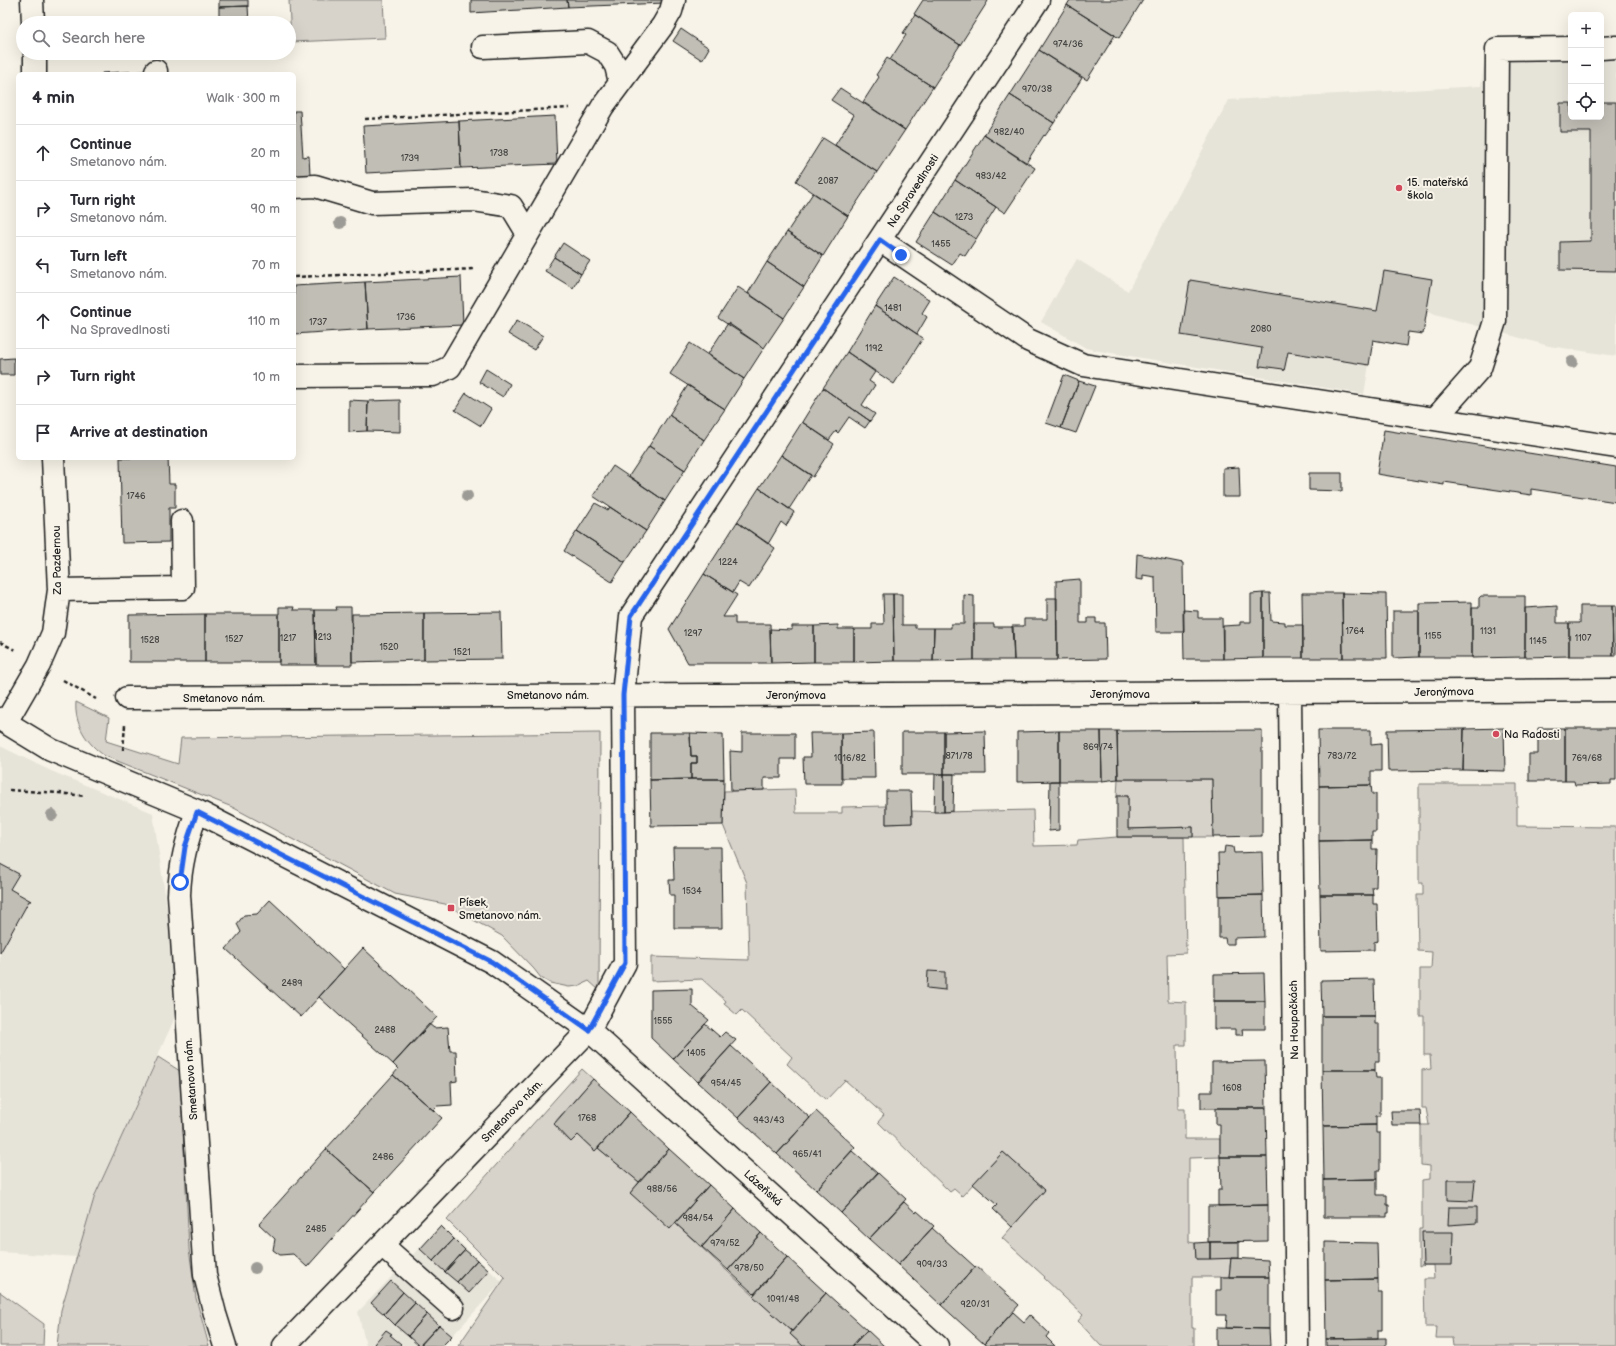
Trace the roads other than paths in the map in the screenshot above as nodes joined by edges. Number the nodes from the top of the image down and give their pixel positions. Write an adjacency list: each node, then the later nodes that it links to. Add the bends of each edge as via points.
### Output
1 (32, 0): 4 (street)
2 (674, 0): 11 (street, via 663,25)
3 (1038, 0): 14 (street, Na Spravedlnosti)
4 (33, 16)
5 (483, 47): 11 (street, via 588,42 607,52 616,66)
6 (1616, 47): 8 (street)
7 (1568, 48): 16 (street, via 1497,49 1495,321 1480,368)
8 (1604, 48)
9 (35, 60): 10 (street)
10 (36, 72)
11 (620, 82): 13 (street, via 603,106)
12 (296, 187): 13 (street, via 315,186 372,203 473,200 511,206)
13 (528, 234): 15 (street, via 450,367 433,375)
14 (880, 240): 16 (street, via 1028,340 1083,365); 23 (street, Na Spravedlnosti, via 631,616)
15 (296, 376)
16 (1435, 419): 17 (street)
17 (1616, 448)
18 (53, 460): 20 (street, Za Pazdernou)
19 (182, 522): 20 (street, via 183,588)
20 (59, 590): 25 (street, Za Pazdernou, via 53,633 39,665)
21 (1616, 690): 22 (street, Jeronýmova)
22 (1290, 694): 23 (street, Jeronýmova); 33 (street, Na Houpačkách)
23 (623, 695): 24 (street, Smetanovo nám.); 27 (street, Smetanovo nám., via 625,963)
24 (127, 698)
25 (3, 721): 26 (street, via 51,750)
26 (197, 812): 27 (street, via 492,962); 30 (street, Smetanovo nám., via 185,847 179,895 205,1275)
27 (589, 1030): 28 (street, Smetanovo nám.); 32 (street, Lázeňská)
28 (382, 1245): 29 (street); 31 (street, Smetanovo nám.)
29 (453, 1308)
30 (225, 1346)
31 (284, 1346)
32 (937, 1346)
33 (1297, 1346)

